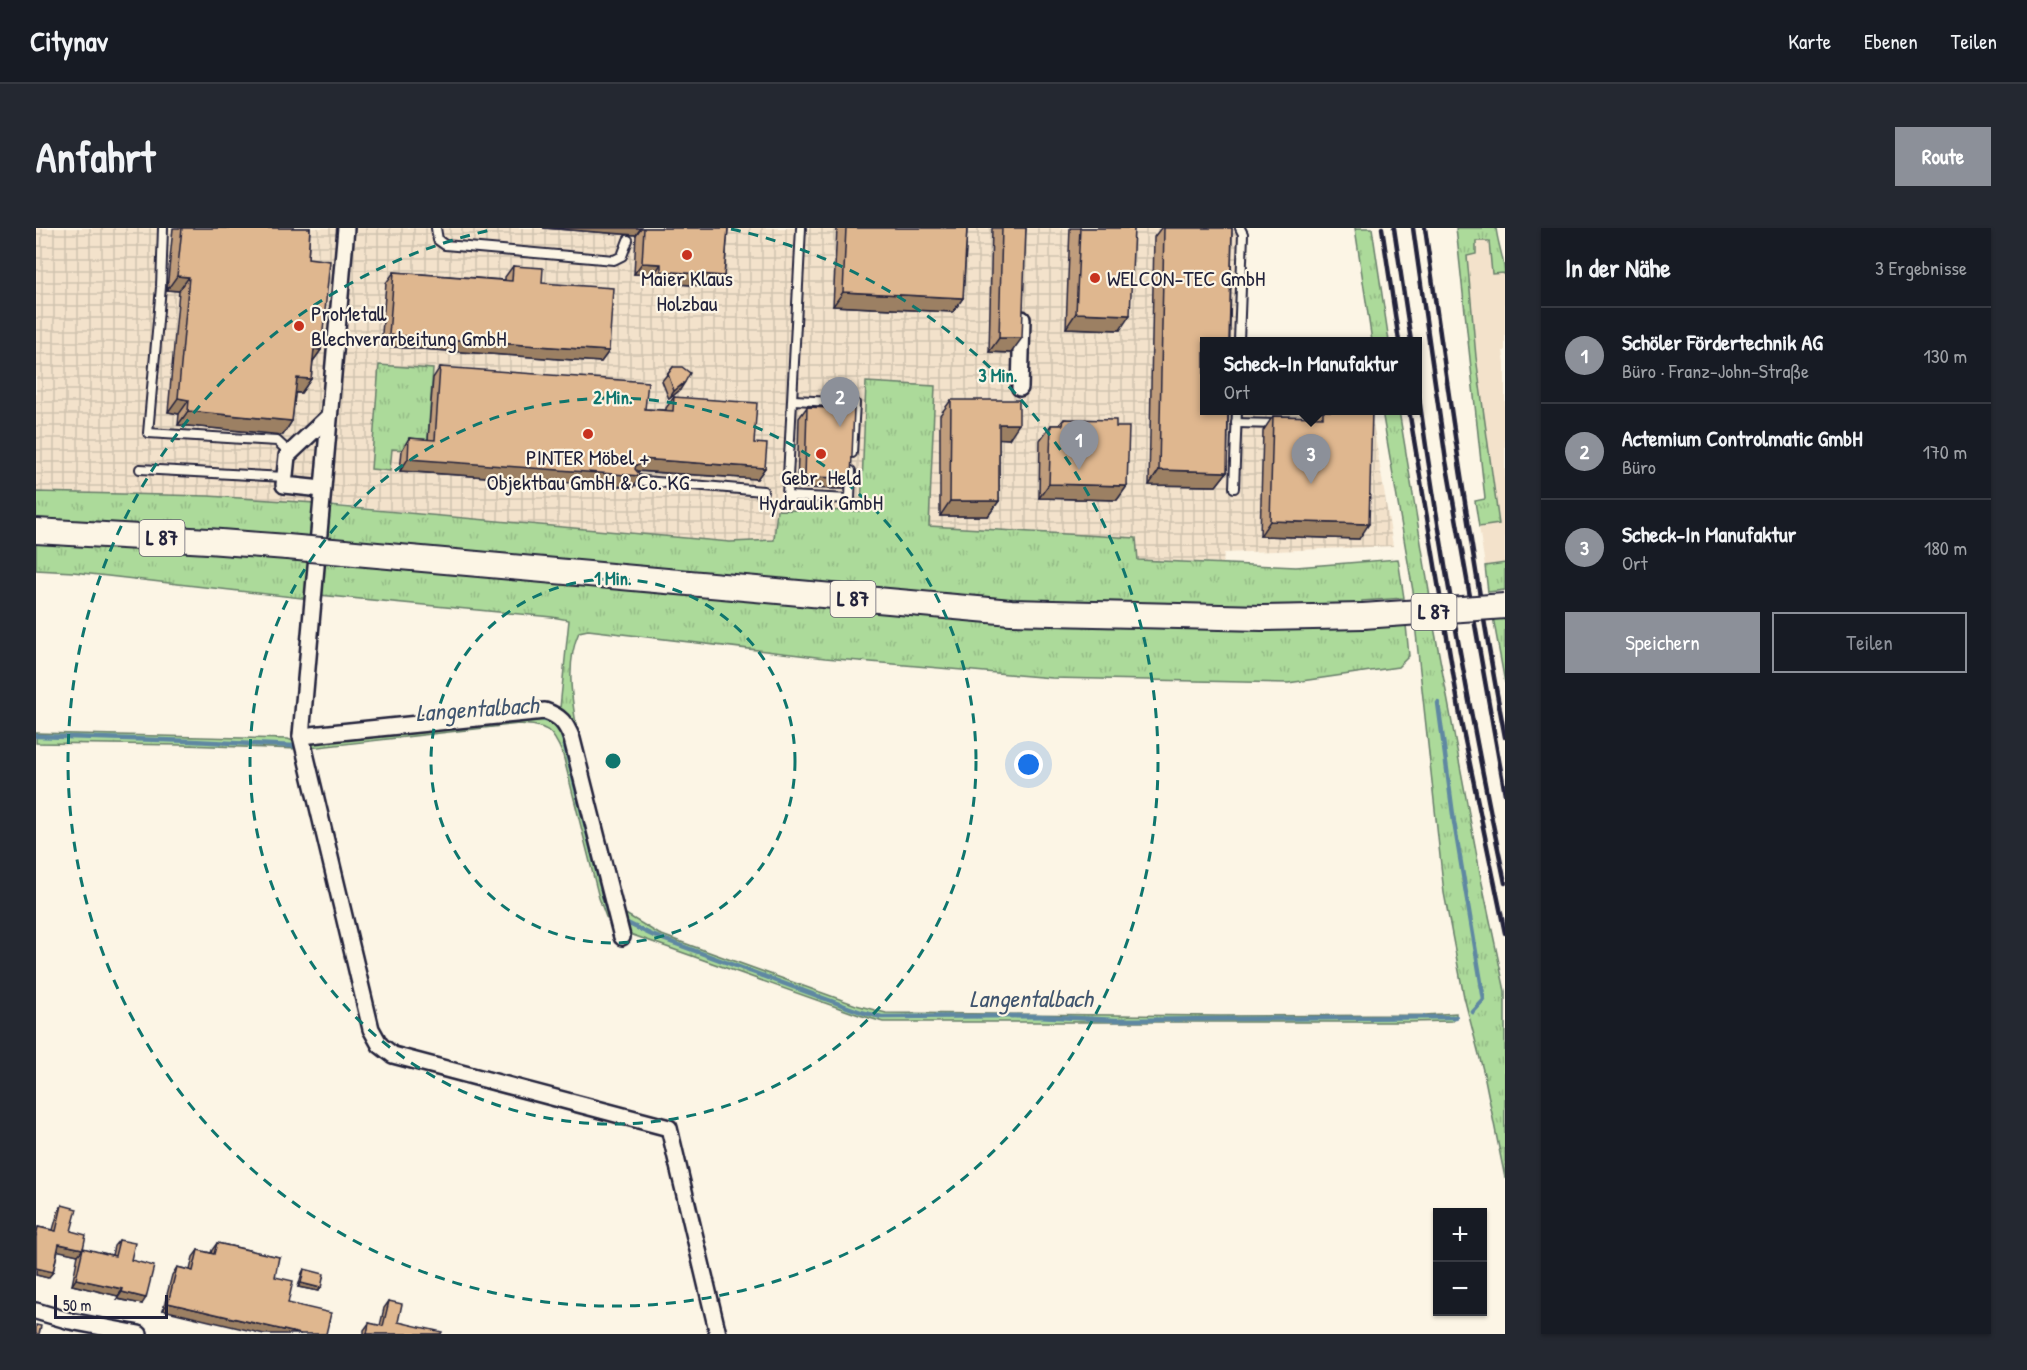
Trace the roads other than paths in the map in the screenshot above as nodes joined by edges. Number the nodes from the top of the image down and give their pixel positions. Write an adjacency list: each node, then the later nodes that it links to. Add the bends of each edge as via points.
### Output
1 (163, 228): 15 (lane, via 148,433 277,441)
2 (346, 228): 12 (street)
3 (436, 228): 6 (lane, via 438,240 445,245 614,260 622,256)
4 (801, 228): 10 (lane)
5 (1240, 228): 8 (lane, via 1243,234)
6 (628, 240)
7 (1023, 308): 9 (street)
8 (1239, 337)
9 (1020, 388)
10 (793, 400): 10 (lane, via 855,403 850,499 787,496)
11 (1237, 415): 13 (lane)
12 (329, 417): 15 (street); 20 (street)
13 (1236, 423): 14 (lane); 19 (lane)
14 (1291, 425)
15 (290, 453): 17 (street)
16 (140, 469): 17 (lane)
17 (285, 477): 20 (street, via 284,485)
18 (633, 480): 21 (lane)
19 (1234, 488)
20 (322, 489): 24 (street)
21 (763, 491)
22 (36, 531): 23 (main road, L 87, bridge, via 287,547 1011,612 1262,618)
23 (1505, 606)
24 (301, 736): 25 (street, via 545,711 558,715 572,739); 29 (street, via 371,1029 380,1045 393,1055 669,1128)
25 (622, 937)
26 (36, 1311): 27 (street)
27 (67, 1327): 28 (street)
28 (139, 1334)
29 (718, 1334)

